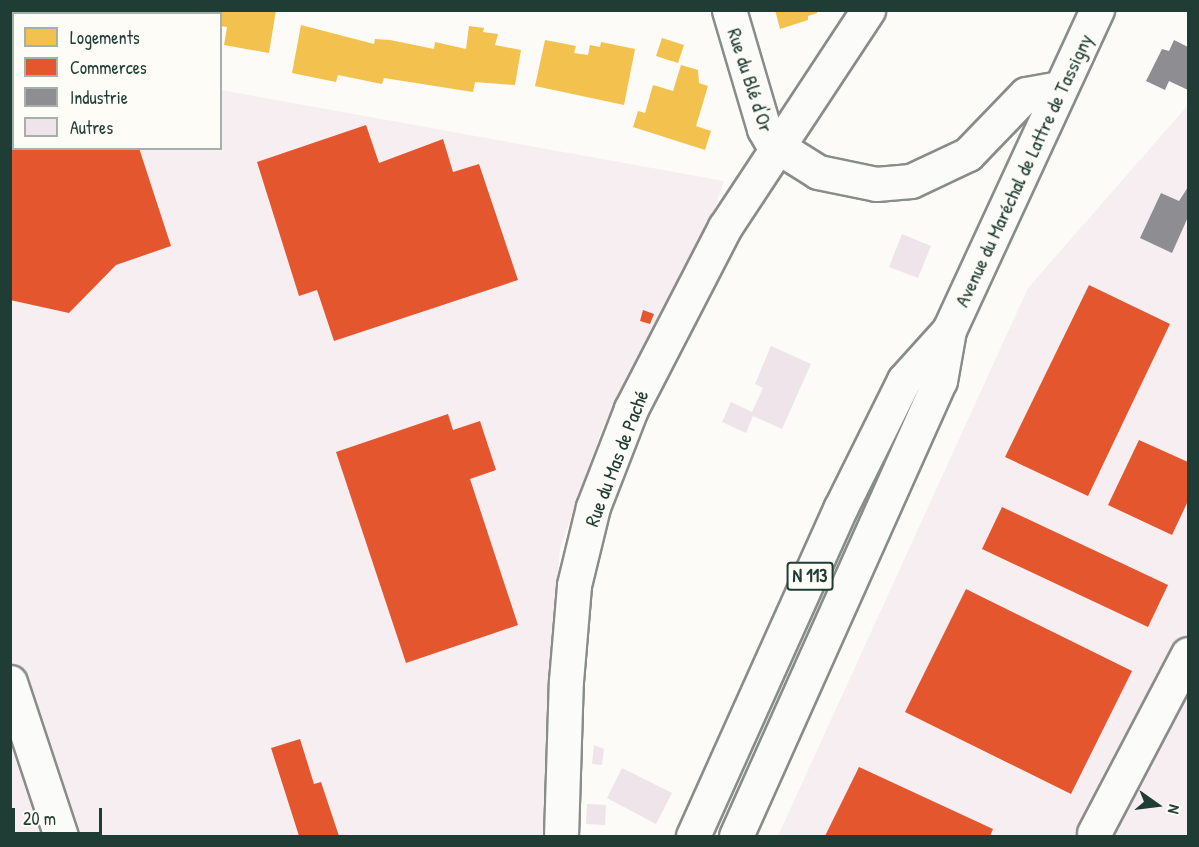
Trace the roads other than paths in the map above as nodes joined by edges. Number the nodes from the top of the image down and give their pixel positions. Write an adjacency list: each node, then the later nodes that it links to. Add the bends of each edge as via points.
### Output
1 (729, 10): 5 (street, Rue du Blé d'Or, via 764,129)
2 (868, 10): 5 (street, Rue du Mas de Paché)
3 (1097, 10): 4 (street, Avenue du Maréchal de Lattre de Tassigny / N 113)
4 (1059, 88): 5 (street, Rue du Blé d'Or, via 1026,94 968,154 912,181 876,184 818,172); 6 (street, Avenue du Maréchal de Lattre de Tassigny / N 113)
5 (778, 150): 11 (street, Rue du Mas de Paché, via 726,227 631,409 593,507 574,585 566,681)
6 (949, 330): 12 (street, Avenue du Maréchal de Lattre de Tassigny / N 113, via 904,380 840,509); 13 (street, Avenue du Maréchal de Lattre de Tassigny / N 113, via 940,381)
7 (1188, 654): 9 (street)
8 (10, 682): 10 (street)
9 (1094, 833)
10 (61, 837)
11 (561, 837)
12 (693, 837)
13 (736, 837)

